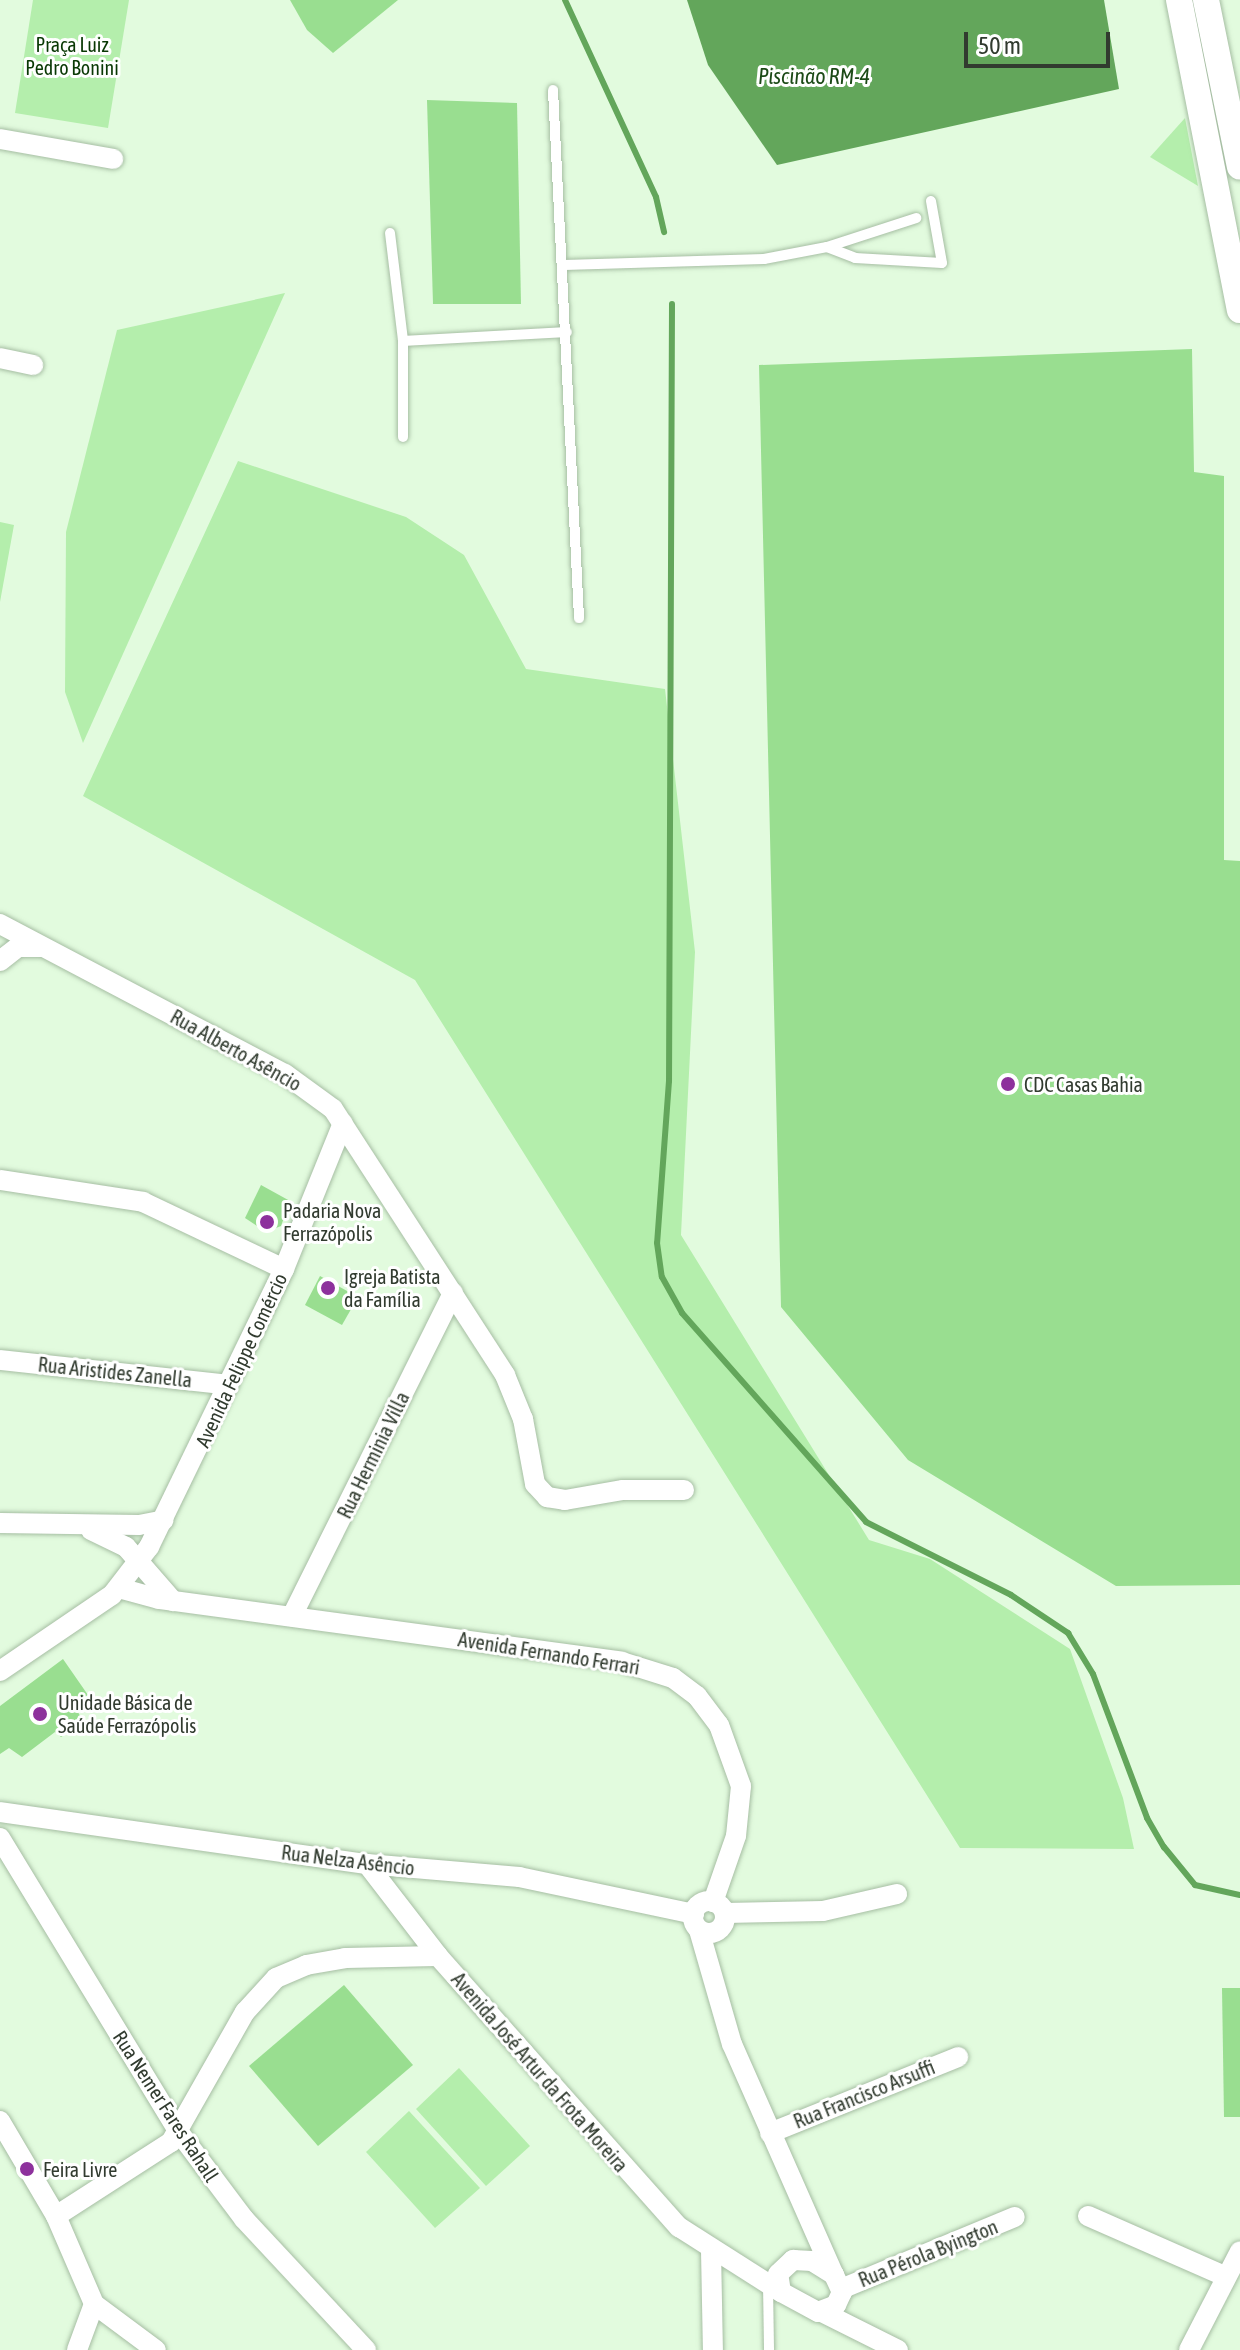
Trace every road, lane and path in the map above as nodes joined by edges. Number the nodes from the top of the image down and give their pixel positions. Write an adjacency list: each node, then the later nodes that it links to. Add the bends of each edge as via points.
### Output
1 (1179, 0): 12 (street)
2 (1206, 0): 6 (street)
3 (553, 90): 11 (lane)
4 (0, 139): 5 (street)
5 (113, 159)
6 (1240, 167)
7 (931, 201): 10 (lane, via 942,263 867,260)
8 (916, 218): 10 (lane)
9 (390, 233): 14 (lane)
10 (827, 247): 11 (lane, via 764,259)
11 (564, 265): 13 (lane)
12 (1240, 310)
13 (567, 332): 14 (lane); 18 (lane)
14 (403, 341): 17 (lane)
15 (0, 358): 16 (street)
16 (33, 365)
17 (403, 437)
18 (579, 618)
19 (0, 927): 20 (street, Rua Alberto Asêncio); 21 (street)
20 (42, 947): 22 (street, via 18,947); 23 (street, Rua Alberto Asêncio, via 285,1074 333,1109)
21 (0, 952)
22 (0, 961)
23 (343, 1123): 25 (street, Avenida Felippe Comércio); 26 (street, Rua Alberto Asêncio)
24 (0, 1180): 25 (street, via 143,1202)
25 (284, 1269): 28 (street, Avenida Felippe Comércio)
26 (453, 1293): 29 (street, Rua Alberto Asêncio, via 519,1404 540,1491 565,1500 623,1490); 36 (street, Rua Herminia Villa)
27 (0, 1360): 28 (street, Rua Aristides Zanella)
28 (229, 1385): 30 (street, Avenida Felippe Comércio)
29 (684, 1490)
30 (164, 1520): 32 (street, via 139,1525); 33 (street, Avenida Felippe Comércio)
31 (0, 1523): 32 (street)
32 (72, 1523): 33 (street, via 119,1542)
33 (138, 1563): 34 (street, Avenida Felippe Comércio); 35 (street)
34 (119, 1588): 35 (street, Avenida Fernando Ferrari); 37 (street)
35 (173, 1601): 36 (street, Avenida Fernando Ferrari)
36 (292, 1616): 42 (street, Avenida Fernando Ferrari, via 622,1662 685,1686 726,1737 741,1786 736,1836)
37 (0, 1671)
38 (0, 1812): 40 (street, Rua Nelza Asêncio)
39 (0, 1838): 46 (street, Rua Nemer Fares Rahall)
40 (367, 1864): 42 (street, Rua Nelza Asêncio, via 534,1880); 43 (street, Avenida José Artur da Frota Moreira)
41 (897, 1894): 42 (street, Rua Nelza Asêncio, via 823,1911)
42 (710, 1918): 47 (street, Avenida Fernando Ferrari, via 715,1982 732,2044)
43 (438, 1956): 46 (street, via 320,1962 267,1984 245,2012); 52 (street, Avenida José Artur da Frota Moreira, via 671,2218)
44 (958, 2057): 47 (street, Rua Francisco Arsuffi)
45 (0, 2121): 49 (street)
46 (178, 2131): 49 (street, via 161,2150); 64 (street, Rua Nemer Fares Rahall, via 244,2219)
47 (770, 2133): 48 (street)
48 (806, 2214): 55 (street, via 800,2244); 57 (street)
49 (56, 2216): 59 (street)
50 (1088, 2216): 56 (street)
51 (1015, 2217): 57 (street, Rua Pérola Byington)
52 (711, 2250): 54 (street, Avenida José Artur da Frota Moreira); 65 (street)
53 (1240, 2251): 56 (street)
54 (732, 2261): 55 (street, Avenida José Artur da Frota Moreira); 58 (street, Avenida José Artur da Frota Moreira)
55 (786, 2263): 57 (street, Avenida José Artur da Frota Moreira, via 812,2261); 58 (street)
56 (1225, 2276): 68 (street)
57 (839, 2286): 60 (street, Rua Pérola Byington); 61 (street)
58 (775, 2287): 60 (street, Avenida José Artur da Frota Moreira); 66 (lane)
59 (94, 2304): 62 (street); 63 (street)
60 (822, 2312): 61 (street)
61 (876, 2338): 67 (street)
62 (77, 2350)
63 (156, 2350)
64 (366, 2350)
65 (713, 2350)
66 (769, 2350)
67 (898, 2350)
68 (1189, 2350)

